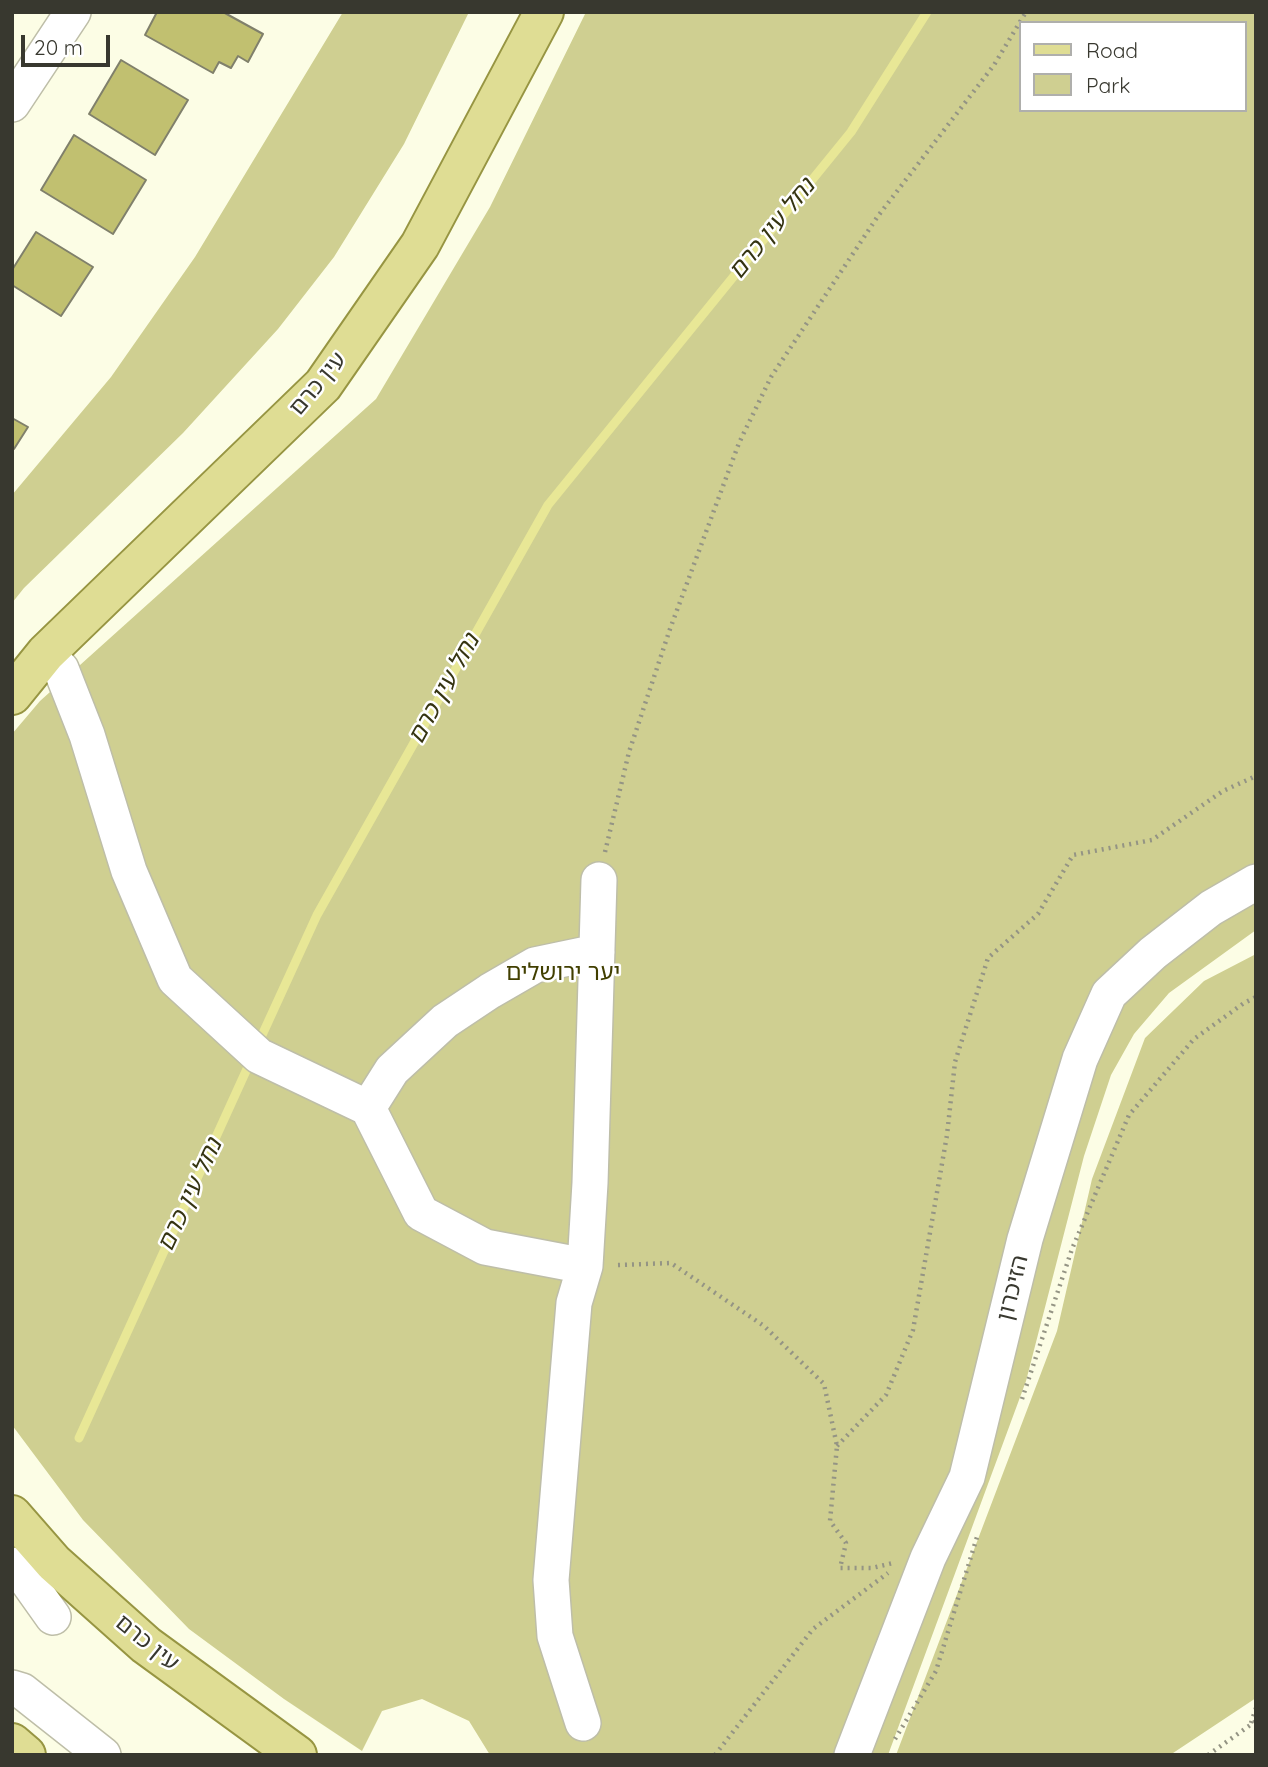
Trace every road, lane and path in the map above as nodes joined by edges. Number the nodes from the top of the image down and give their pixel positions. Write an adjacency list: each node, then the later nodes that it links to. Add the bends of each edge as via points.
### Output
1 (73, 12): 4 (street)
2 (544, 12): 5 (main road, עין כרם, via 420,244 323,385)
3 (1020, 22): 8 (path, via 994,65 878,216 771,377 739,443 670,629 629,752)
4 (12, 104)
5 (46, 653): 6 (main road, עין כרם); 12 (street, via 61,669 93,750 129,871 175,979 258,1056)
6 (12, 695)
7 (1256, 776): 15 (path, via 1223,791 1152,841 1073,855 1038,914 988,958 955,1062 913,1329 886,1395)
8 (599, 880): 10 (street)
9 (1256, 883): 18 (street, הזיכרון, via 1211,908 1109,994 1080,1059 1025,1239 967,1478)
10 (597, 952): 12 (street, via 535,965 445,1021 392,1070); 13 (street)
11 (1256, 996): 14 (path, via 1194,1039 1129,1115 1072,1249)
12 (368, 1108): 13 (street, via 421,1213 485,1247)
13 (584, 1266): 15 (path, via 671,1262 764,1326 824,1384); 23 (street, via 573,1303 551,1580 555,1636)
14 (1021, 1402)
15 (836, 1446): 18 (path, via 830,1521 846,1543 840,1568 872,1568)
16 (12, 1515): 29 (main road, עין כרם, via 54,1563 146,1646)
17 (979, 1529): 26 (path, via 936,1671)
18 (928, 1558): 30 (path, via 886,1574 813,1629); 31 (street, הזיכרון)
19 (12, 1565): 20 (street)
20 (53, 1618)
21 (12, 1688): 28 (street, via 22,1691)
22 (1256, 1708): 24 (path)
23 (583, 1723)
24 (1254, 1723): 32 (path)
25 (12, 1743): 27 (main road)
26 (893, 1743)
27 (26, 1755)
28 (103, 1755)
29 (297, 1755)
30 (715, 1755)
31 (852, 1755)
32 (1208, 1755)

